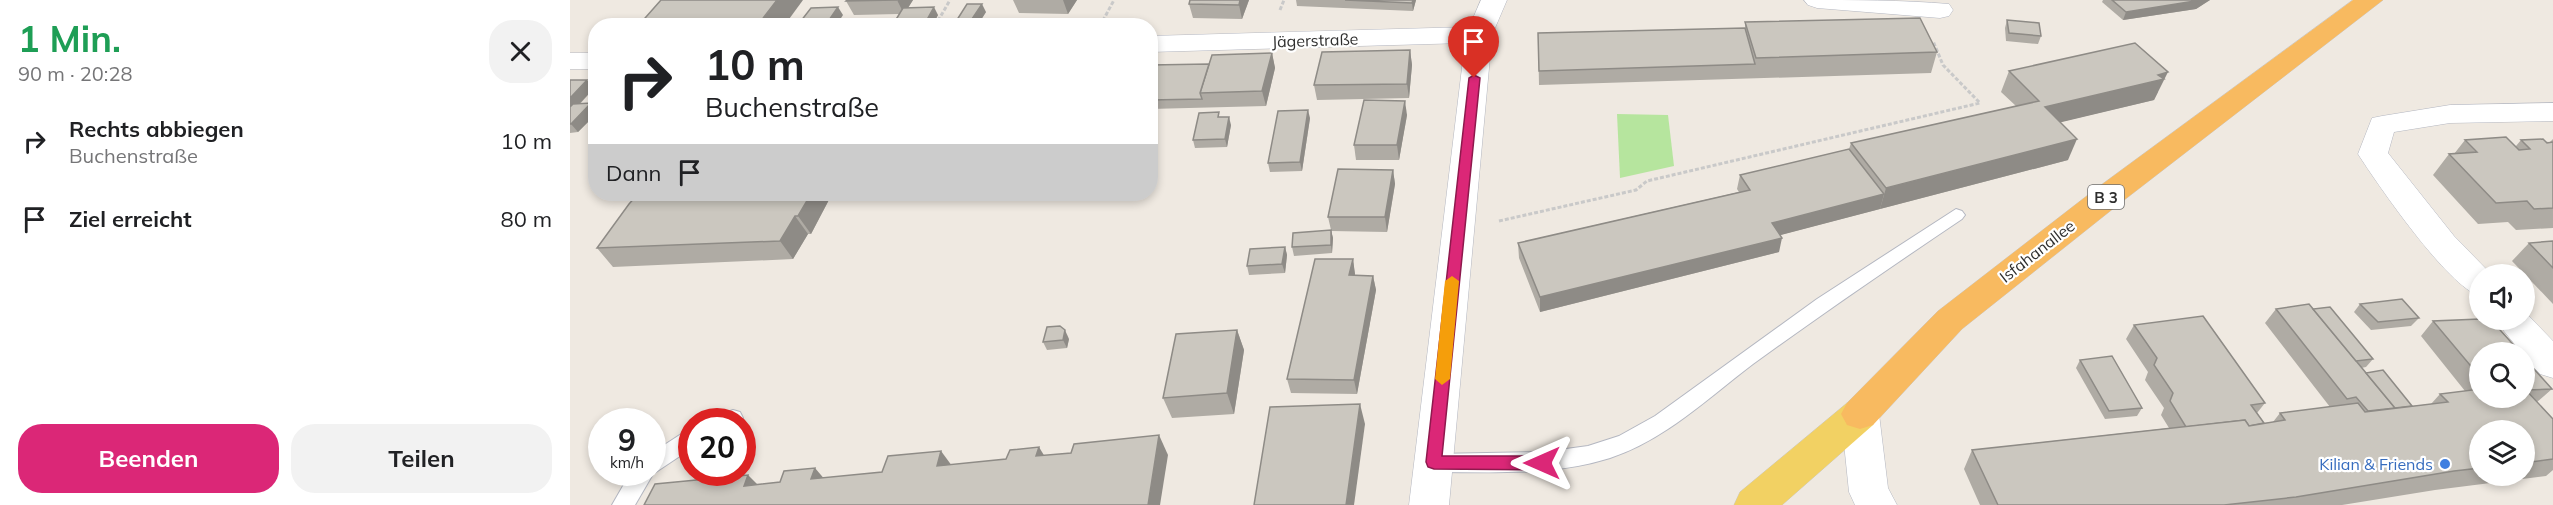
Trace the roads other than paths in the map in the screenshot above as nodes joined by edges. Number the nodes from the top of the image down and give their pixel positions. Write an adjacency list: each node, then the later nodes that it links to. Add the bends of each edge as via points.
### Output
1 (1494, 0): 5 (street)
2 (1817, 0): 4 (street)
3 (2370, 0): 14 (highway, Isfahanallee / B 3, via 1950,320)
4 (1930, 9)
5 (1479, 35): 6 (street, Jägerstraße); 15 (street)
6 (1158, 44)
7 (588, 60): 8 (street)
8 (570, 61)
9 (2553, 112): 11 (street, via 2450,114 2382,125 2373,154 2442,244)
10 (1956, 215): 15 (lane, via 1839,292 1676,411 1613,448 1542,463)
11 (2469, 272)
12 (2521, 330): 13 (street)
13 (2553, 364)
14 (1860, 414): 19 (main road, Isfahanallee / B 3); 20 (street, via 1869,492)
15 (1434, 462): 18 (street)
16 (635, 486): 17 (lane)
17 (623, 505)
18 (1429, 505)
19 (1754, 505)
20 (1877, 505)

